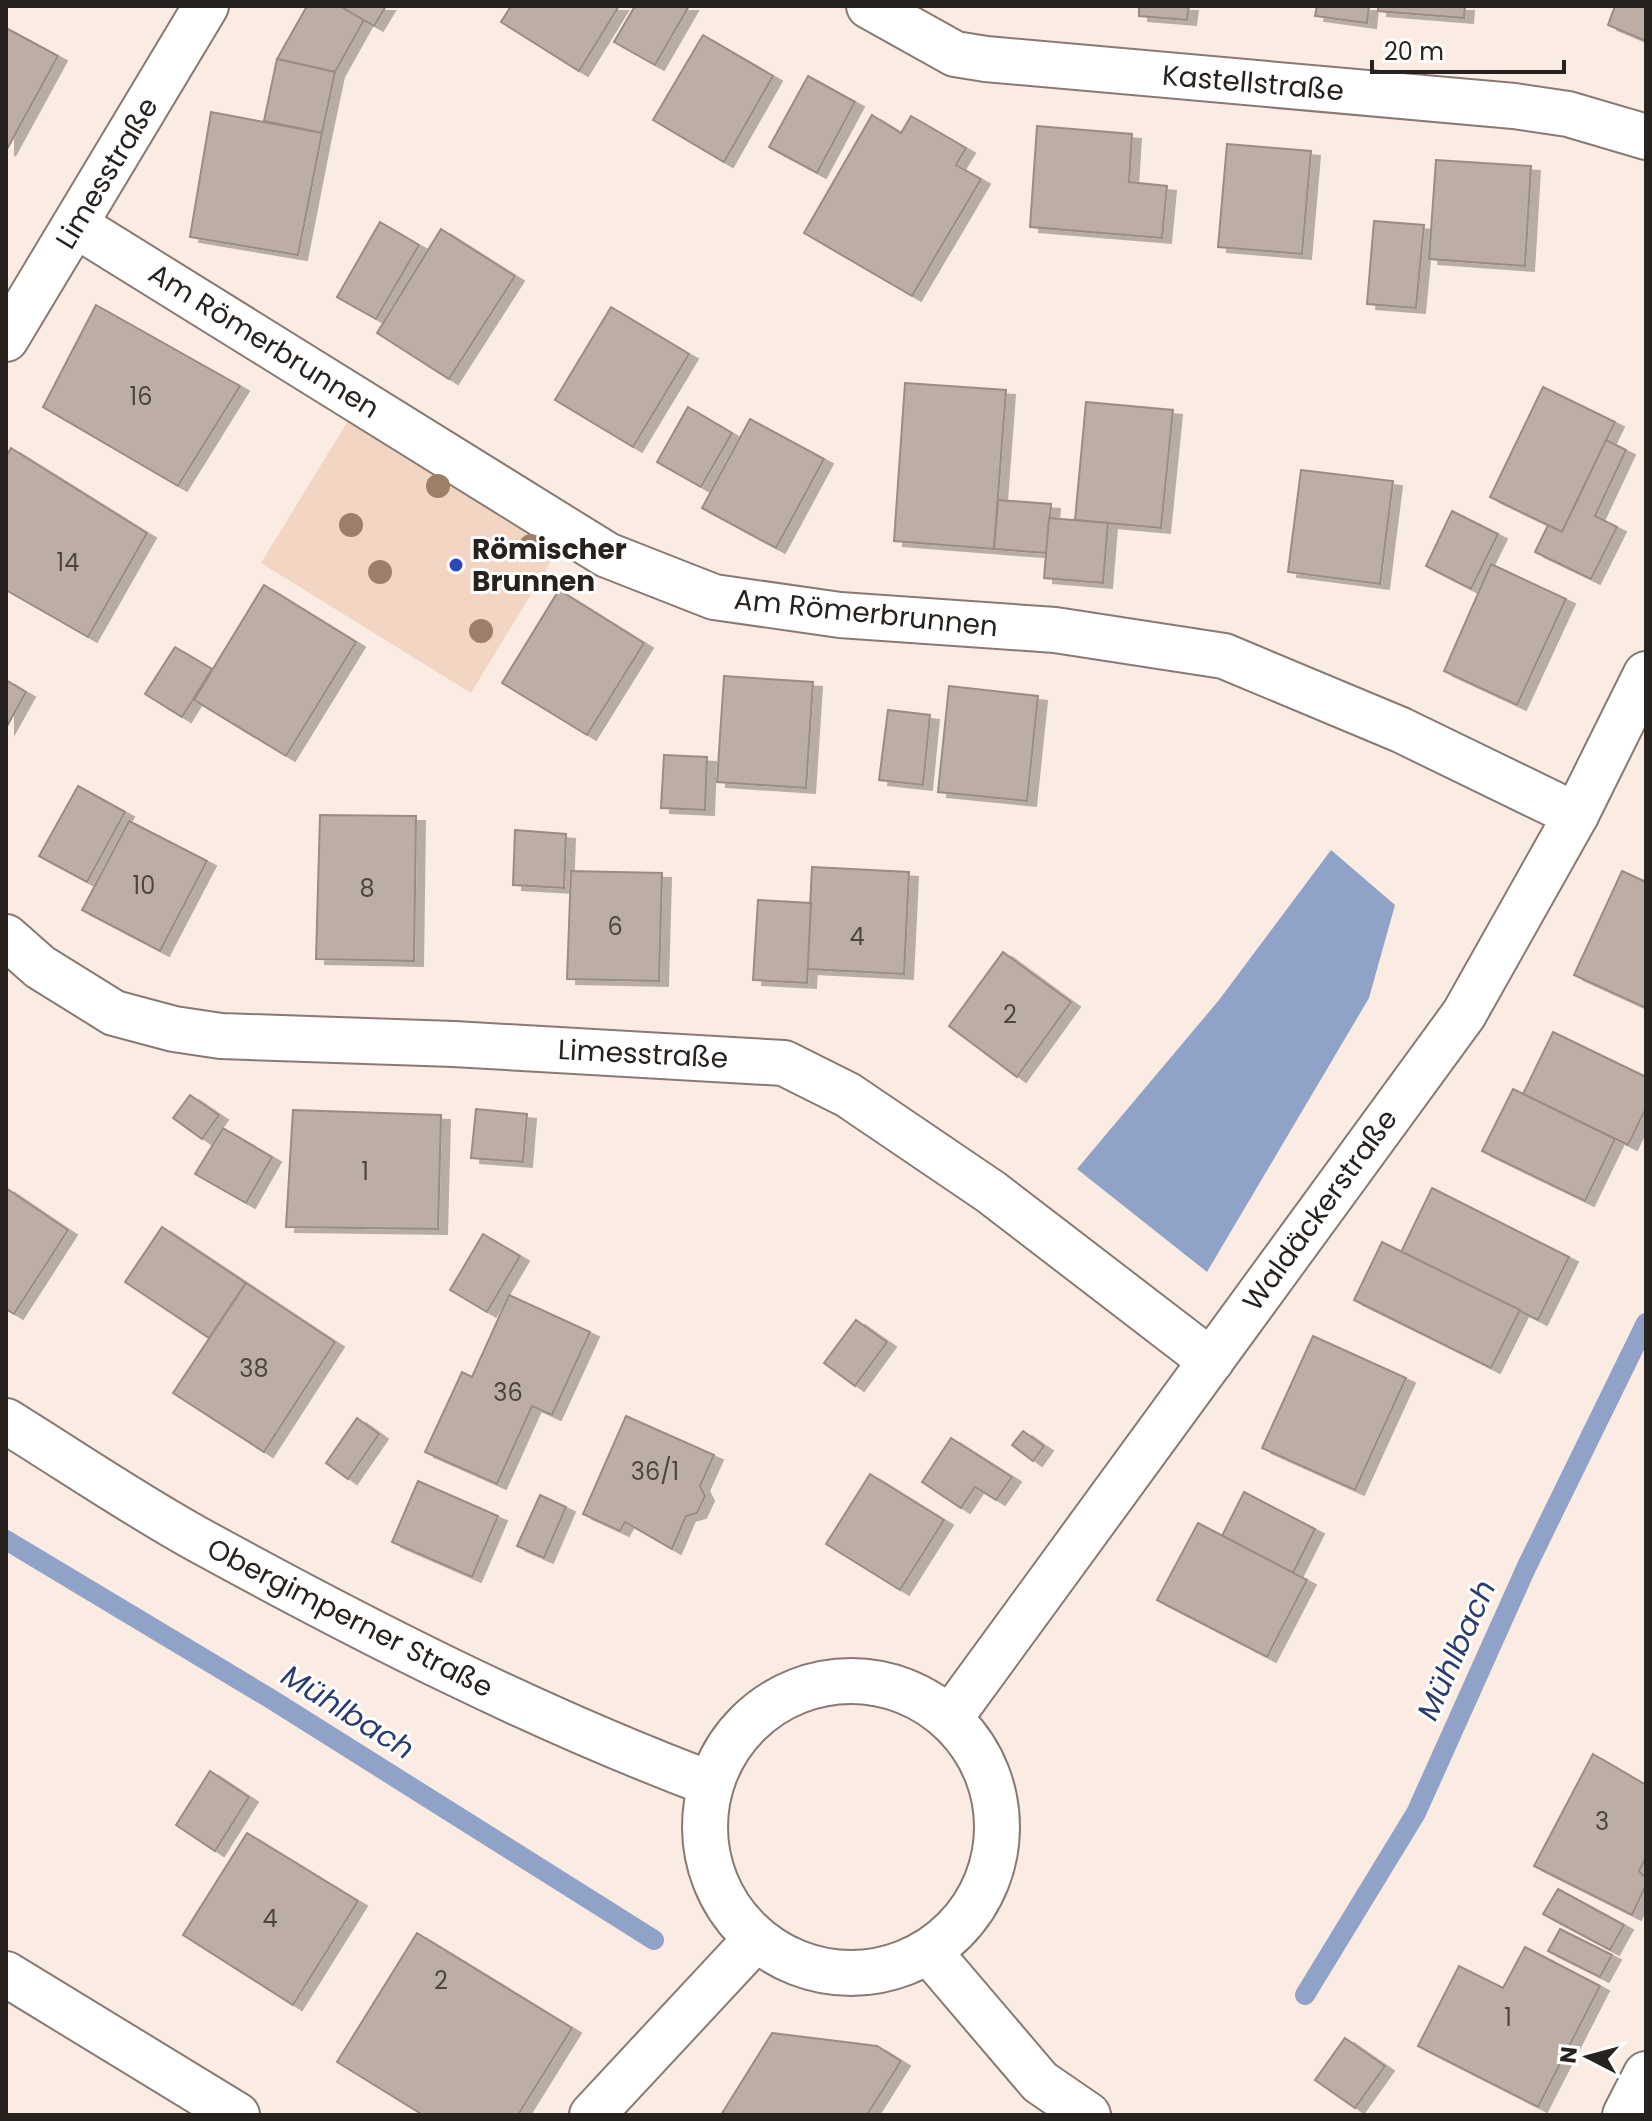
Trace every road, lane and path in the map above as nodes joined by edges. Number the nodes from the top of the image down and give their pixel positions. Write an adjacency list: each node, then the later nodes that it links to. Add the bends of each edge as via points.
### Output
1 (206, 6): 4 (street, Limesstraße)
2 (869, 6): 3 (street, Kastellstraße, via 955,54 1514,106 1568,114)
3 (1646, 137)
4 (77, 226): 5 (street, Limesstraße); 7 (street, Am Römerbrunnen, via 607,555 714,597 840,615 1055,630 1224,656 1401,730)
5 (6, 339)
6 (1646, 674): 7 (street, Waldäckerstraße)
7 (1576, 815): 9 (street, Waldäckerstraße, via 1464,1014)
8 (6, 937): 9 (street, Limesstraße, via 40,967 114,1013 174,1029 221,1036 784,1063 848,1095 991,1192)
9 (1211, 1361): 11 (street, Waldäckerstraße)
10 (6, 1421): 12 (street, Obergimperner Straße, via 195,1538 468,1681 607,1745)
11 (950, 1718): 12 (street, via 921,1696 862,1679 801,1687 750,1720 714,1770); 14 (street, via 968,1736 996,1792 997,1853 974,1911)
12 (711, 1784): 13 (street, via 704,1832 718,1891)
13 (755, 1940): 14 (street, via 810,1969 872,1974); 18 (street)
14 (930, 1953): 19 (street, via 1040,2082)
15 (6, 1974): 17 (street)
16 (1646, 2074): 20 (street)
17 (237, 2115)
18 (592, 2115)
19 (1088, 2115)
20 (1625, 2115)

